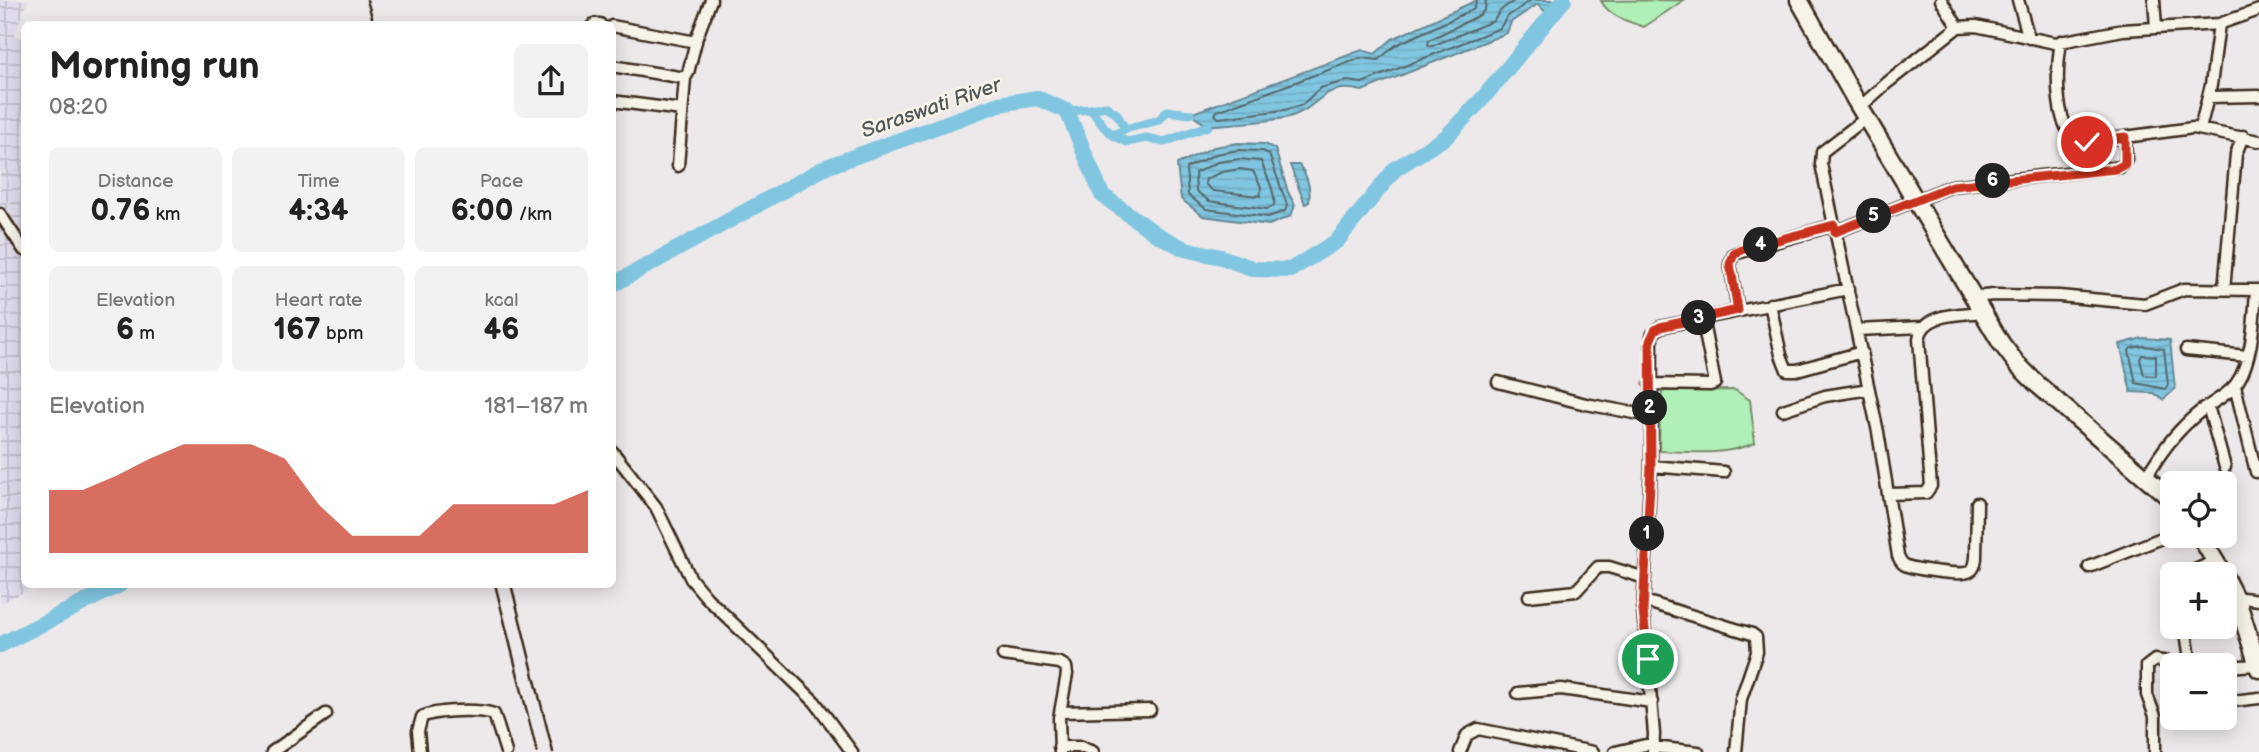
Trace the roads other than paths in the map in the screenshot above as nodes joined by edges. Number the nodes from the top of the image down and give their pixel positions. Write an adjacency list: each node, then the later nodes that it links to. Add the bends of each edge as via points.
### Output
1 (711, 0): 12 (street)
2 (1799, 0): 20 (highway)
3 (1941, 0): 9 (street)
4 (2018, 0): 11 (street)
5 (2154, 0): 10 (street)
6 (2259, 10): 7 (street)
7 (2219, 24): 10 (street); 17 (street)
8 (616, 27): 12 (street)
9 (1958, 27): 11 (street, via 1976,26); 20 (street, via 1887,83)
10 (2155, 27): 13 (street)
11 (2029, 38): 13 (street)
12 (696, 41): 15 (street)
13 (2061, 41): 23 (street, via 2056,81 2068,131 2082,142)
14 (616, 67): 15 (street)
15 (685, 78): 19 (street)
16 (2259, 96): 17 (street)
17 (2208, 97): 21 (street)
18 (616, 102): 19 (street)
19 (682, 110): 25 (street)
20 (1863, 113): 26 (highway); 28 (street, via 1822,152)
21 (2200, 129): 22 (street); 23 (street)
22 (2243, 136): 24 (street); 31 (street, via 2236,153)
23 (2125, 137): 26 (street, via 2126,160 2121,167 1959,185)
24 (2259, 141)
25 (678, 166)
26 (1917, 202): 28 (street); 33 (highway)
27 (0, 214): 29 (street)
28 (1835, 228): 30 (street); 35 (street, via 1734,254 1730,264)
29 (21, 246)
30 (1848, 289): 34 (street); 39 (street)
31 (2224, 290): 32 (street); 33 (street, via 2179,290 2145,304 2059,296)
32 (2258, 290): 42 (street)
33 (1973, 298): 36 (highway)
34 (1770, 304): 35 (street); 41 (street, via 1787,370)
35 (1738, 310): 37 (street)
36 (1982, 312): 38 (street, via 1932,320); 55 (highway, via 2038,385)
37 (1702, 318): 44 (street, via 1655,330 1650,341); 44 (street, via 1715,383)
38 (1922, 327): 39 (street); 57 (street, via 1919,339 1931,486 1926,494)
39 (1857, 330): 41 (street)
40 (2186, 350): 42 (street)
41 (1862, 352): 46 (street)
42 (2247, 356): 45 (street)
43 (1498, 382): 49 (street)
44 (1650, 384): 49 (street)
45 (2235, 386): 47 (street); 54 (street)
46 (1869, 389): 48 (street, via 1825,396); 57 (street)
47 (2208, 406): 52 (street); 55 (street, via 2177,433)
48 (1783, 410)
49 (1650, 415): 51 (street)
50 (616, 455): 84 (street, via 656,507 691,579 815,702)
51 (1651, 466): 53 (street); 61 (street)
52 (2225, 467)
53 (1724, 472)
54 (2256, 472)
55 (2147, 476): 56 (highway)
56 (2160, 488)
57 (1888, 494): 58 (street, via 1901,562 1959,574 1975,567)
58 (1977, 503)
59 (2160, 539): 60 (street)
60 (2089, 567)
61 (1645, 578): 62 (street, via 1604,566 1594,569 1576,591); 65 (street)
62 (1529, 596)
63 (2237, 597): 64 (street)
64 (2259, 600)
65 (1644, 601): 74 (street); 90 (street, via 1756,637 1757,652 1741,699)
66 (2237, 605): 69 (highway)
67 (1003, 655): 76 (street, via 1063,664 1067,674)
68 (2160, 660): 91 (street, via 2149,663 2147,693 2155,716)
69 (2258, 664): 70 (street)
70 (2237, 666)
71 (1518, 692): 74 (street, via 1561,690)
72 (2259, 698): 73 (street)
73 (2237, 701)
74 (1652, 702): 78 (street)
75 (1150, 710): 76 (street)
76 (1060, 712): 79 (street)
77 (326, 713): 81 (street)
78 (1653, 747): 80 (street); 89 (street)
79 (1059, 749): 85 (street, via 1081,747)
80 (1626, 750): 88 (street)
81 (272, 752)
82 (420, 752): 83 (street, via 422,717 483,712 494,714)
83 (506, 752)
84 (852, 752)
85 (1093, 752)
86 (1460, 752): 87 (street, via 1467,735 1485,729)
87 (1593, 752)
88 (1615, 752)
89 (1698, 752)
90 (1736, 752)
91 (2155, 752)

